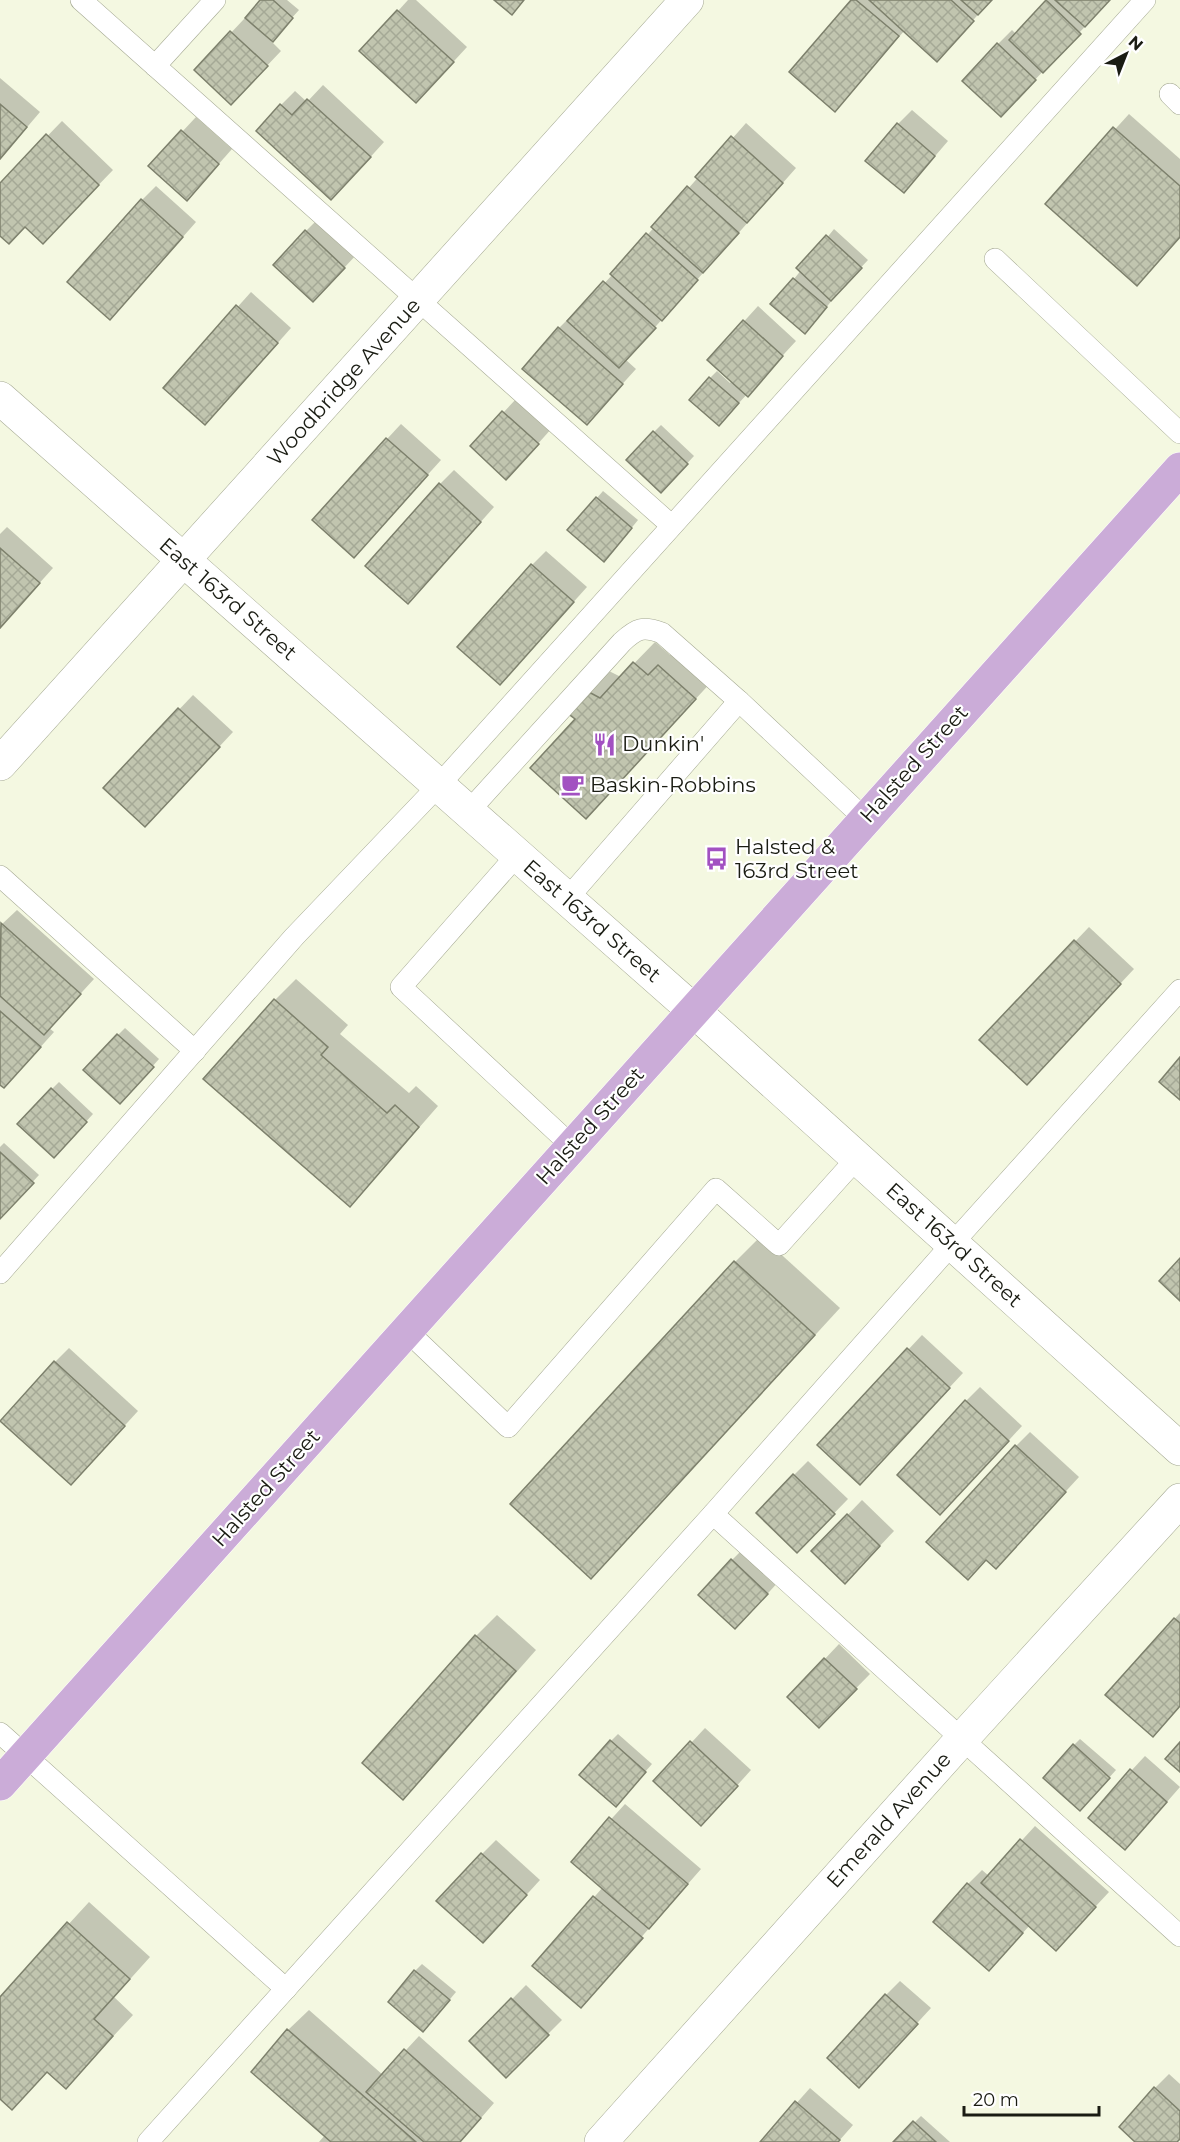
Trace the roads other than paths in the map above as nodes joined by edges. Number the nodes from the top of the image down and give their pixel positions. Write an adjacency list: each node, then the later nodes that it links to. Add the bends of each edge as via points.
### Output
1 (81, 0): 5 (lane)
2 (215, 0): 5 (lane)
3 (687, 0): 7 (street, Woodbridge Avenue)
4 (1144, 0): 11 (lane)
5 (156, 66): 7 (lane)
6 (995, 259): 9 (lane)
7 (418, 299): 11 (lane); 12 (street, Woodbridge Avenue)
8 (0, 398): 12 (street, East 163rd Street)
9 (1180, 434)
10 (1180, 469): 17 (main road, Halsted Street)
11 (671, 525): 15 (lane)
12 (184, 560): 14 (street, Woodbridge Avenue); 15 (street, East 163rd Street)
13 (739, 701): 16 (lane, via 662,633 647,628 633,632); 17 (lane); 20 (lane)
14 (0, 764)
15 (439, 785): 16 (street, East 163rd Street); 23 (lane, via 294,937)
16 (468, 812): 18 (street, East 163rd Street)
17 (865, 819): 22 (main road, Halsted Street)
18 (517, 855): 20 (street, East 163rd Street); 24 (lane, via 400,987)
19 (0, 876): 23 (lane)
20 (567, 899): 22 (street, East 163rd Street)
21 (1180, 990): 26 (lane)
22 (693, 1010): 24 (main road, Halsted Street); 25 (street, East 163rd Street)
23 (195, 1051): 27 (lane)
24 (572, 1146): 28 (main road, Halsted Street)
25 (857, 1158): 26 (street, East 163rd Street); 28 (lane, via 779,1245 716,1189 508,1426)
26 (952, 1244): 29 (street, East 163rd Street); 31 (lane)
27 (0, 1273)
28 (407, 1331): 34 (main road, Halsted Street)
29 (1180, 1449)
30 (1180, 1500): 33 (street, Emerald Avenue)
31 (713, 1514): 33 (lane); 37 (lane)
32 (0, 1732): 34 (lane)
33 (962, 1739): 36 (lane); 39 (street, Emerald Avenue)
34 (26, 1755): 35 (main road, Halsted Street); 37 (lane)
35 (0, 1784)
36 (1180, 1936)
37 (286, 1989): 38 (lane)
38 (148, 2142)
39 (601, 2142)

